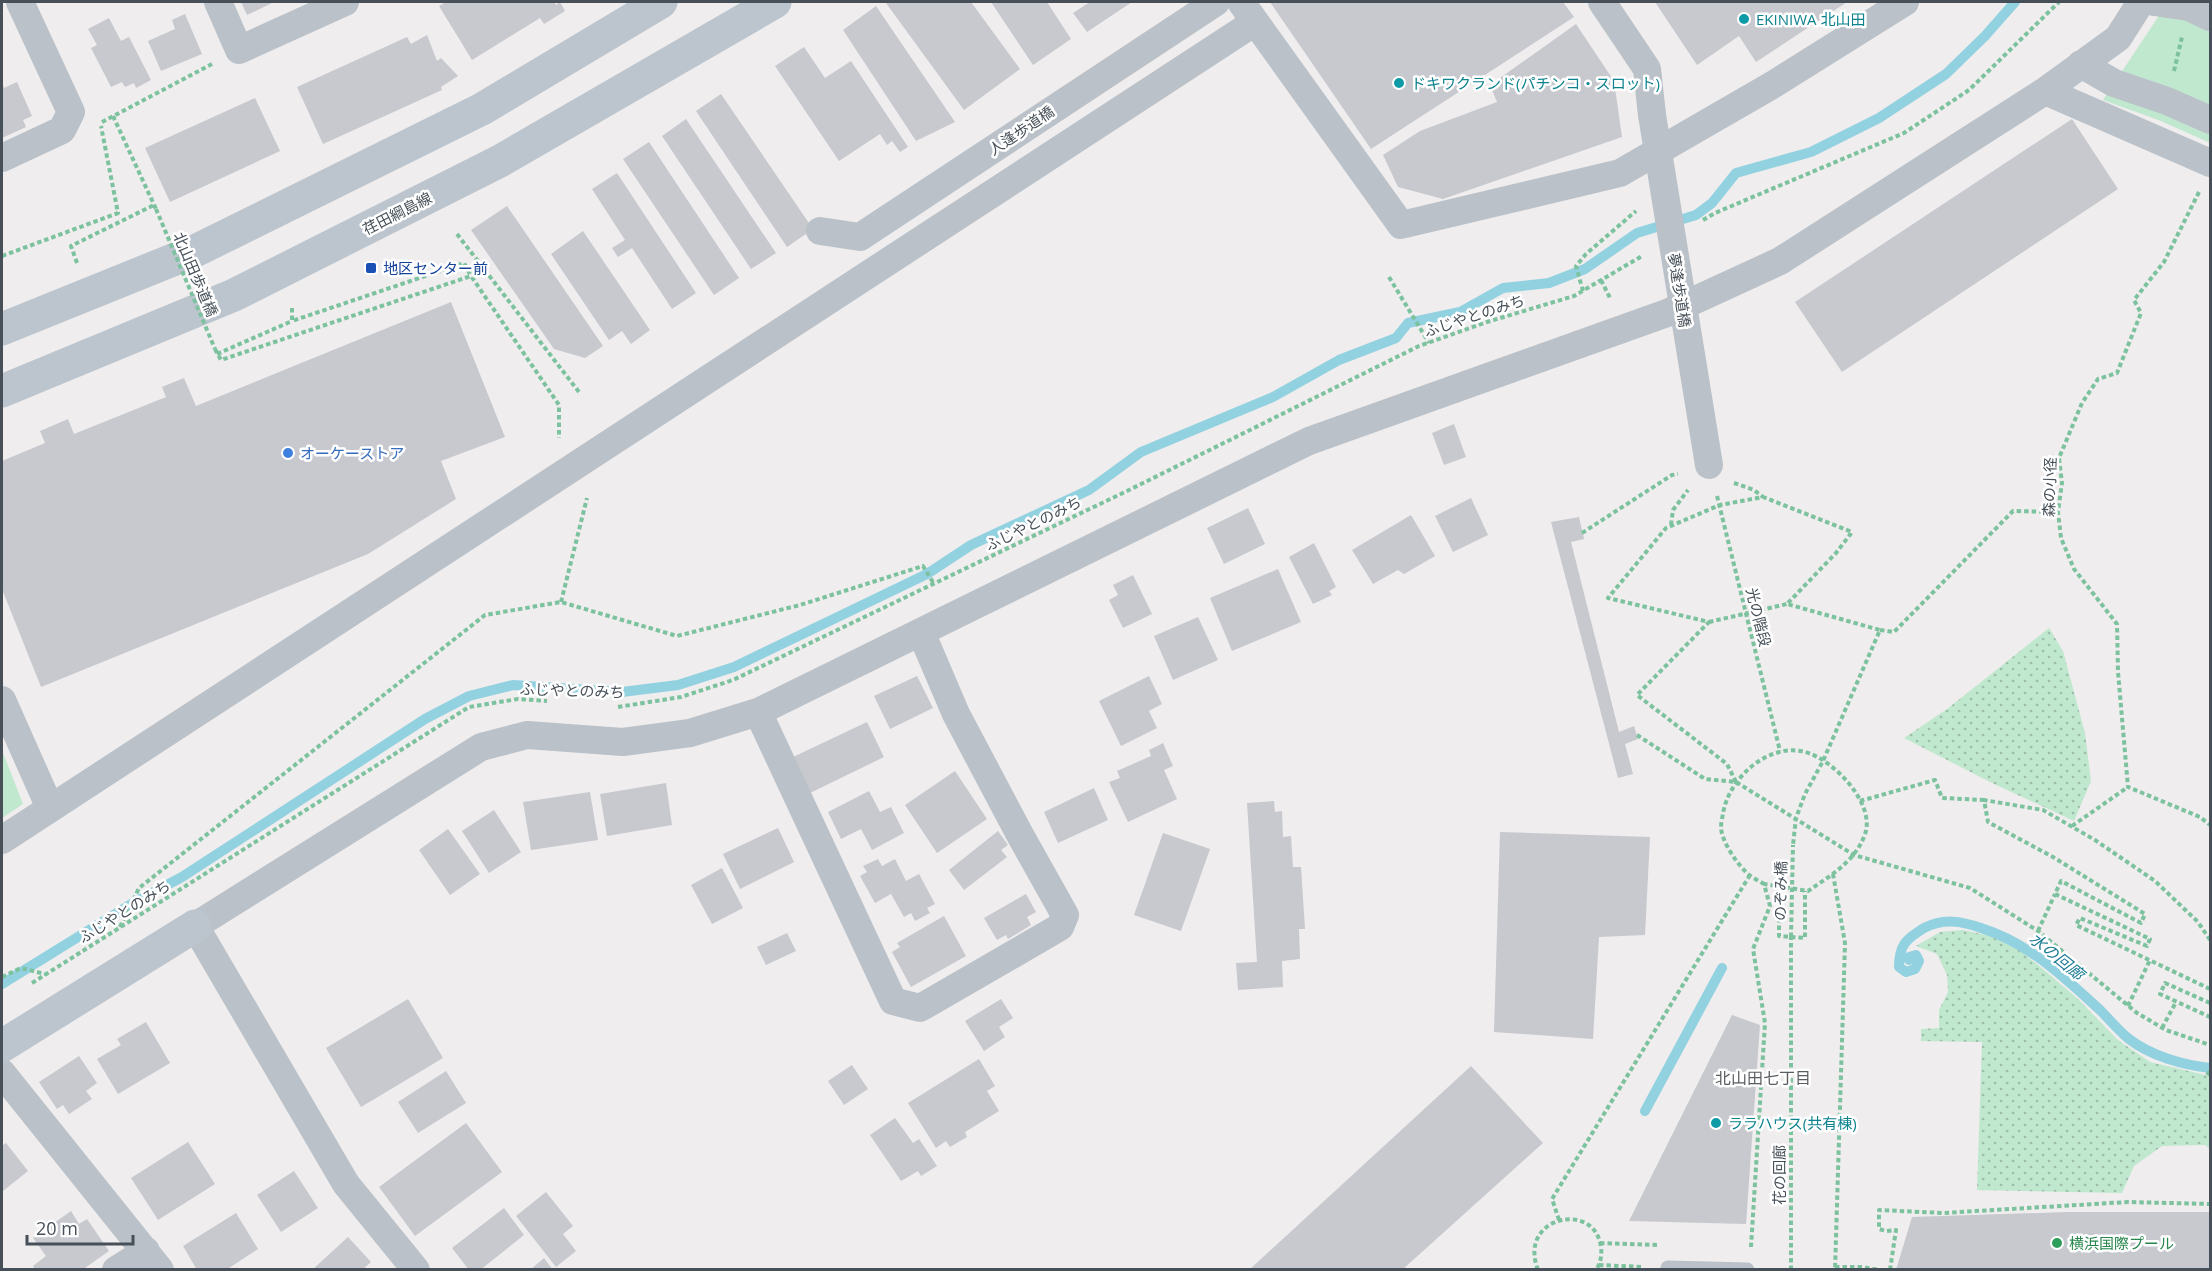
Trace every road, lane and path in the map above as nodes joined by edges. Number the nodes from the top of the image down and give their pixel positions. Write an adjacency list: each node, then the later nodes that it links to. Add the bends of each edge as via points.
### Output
1 (20, 2): 19 (street, via 71,112)
2 (218, 2): 14 (street)
3 (345, 2): 14 (street)
4 (662, 2): 39 (main road, via 482,109 195,251)
5 (775, 2): 42 (main road, 荏田綱島線, via 500,161 234,295)
6 (1216, 2): 29 (street, 人逢歩道橋, via 860,237)
7 (1602, 2): 45 (street, 夢逢歩道橋, bridge, via 1647,69)
8 (1905, 2): 12 (street, via 1620,174 1401,225)
9 (2059, 2): 27 (path, via 1969,90 1904,133)
10 (2141, 2): 15 (street, via 2118,38)
11 (2154, 2): 13 (street)
12 (1248, 12): 72 (street)
13 (2200, 12): 17 (path)
14 (239, 50): 18 (path)
15 (2081, 64): 16 (street); 17 (street, via 2114,83)
16 (2044, 92): 23 (street); 60 (street, via 1780,261 1667,313 1309,441)
17 (2167, 101): 20 (street)
18 (113, 116): 21 (path); 25 (path, 北山田歩道橋)
19 (67, 120): 21 (path, via 95,125); 22 (street, via 45,148)
20 (2211, 120)
21 (101, 122): 26 (path, via 118,213)
22 (2, 158)
23 (2206, 175): 51 (path, 森の小径, via 2164,262 2134,300 2141,313 2117,373 2098,379 2082,403 2059,458 2062,483)
24 (1638, 200): 36 (path, via 1636,211 1576,266)
25 (155, 207): 28 (path); 41 (path, 北山田歩道橋, bridge)
26 (109, 216): 28 (path); 32 (path)
27 (1696, 224)
28 (113, 226): 33 (path, via 71,246)
29 (820, 231)
30 (458, 234): 43 (path)
31 (1649, 252): 36 (path, ふじやとのみち)
32 (2, 256)
33 (79, 269)
34 (471, 276): 38 (path, via 464,263); 41 (path, via 221,360); 44 (path, via 559,405)
35 (1389, 277): 40 (path)
36 (1583, 291): 40 (path, ふじやとのみち)
37 (292, 308): 38 (path)
38 (292, 321): 41 (path)
39 (2, 329)
40 (1429, 342): 54 (path, ふじやとのみち)
41 (216, 351)
42 (2, 391)
43 (579, 392)
44 (559, 445)
45 (1709, 465): 53 (path, via 1671,475)
46 (1687, 484): 52 (path, via 1689,491 1673,510)
47 (1754, 490): 49 (path)
48 (588, 494): 55 (path)
49 (1763, 497): 50 (path); 56 (path, via 1852,532)
50 (1719, 503): 52 (path); 57 (path, 光の階段)
51 (2058, 512): 59 (path, via 2013,511 1894,632); 69 (path, 森の小径, via 2061,538 2074,569 2117,624)
52 (1671, 525): 58 (path, via 1608,598)
53 (1582, 533)
54 (933, 582): 55 (path, via 923,566 800,605 677,636); 63 (path, ふじやとのみち, via 733,680 681,697)
55 (561, 602): 84 (path, via 485,615 140,888)
56 (1787, 604): 57 (path); 59 (path)
57 (1747, 613): 58 (path); 66 (path, 光の階段)
58 (1709, 622): 68 (path, via 1637,695 1726,764)
59 (1880, 630): 67 (path, のぞみ橋)
60 (921, 632): 64 (street); 64 (street, via 956,714 1065,915 1060,927 920,1008 893,1001)
61 (2, 700): 72 (street)
62 (551, 701): 84 (path, ふじやとのみち, via 518,699 469,707)
63 (617, 707)
64 (758, 712): 85 (street, via 690,733 623,742 527,735 481,747)
65 (1637, 735): 68 (path, via 1705,779)
66 (1780, 752): 67 (path, via 1806,752); 68 (path, via 1756,763)
67 (1823, 761): 71 (path, via 1845,778); 73 (path, のぞみ橋)
68 (1736, 783): 73 (path); 79 (path, via 1725,802 1721,828 1729,848)
69 (2128, 787): 74 (path); 75 (path)
70 (1984, 800): 71 (path, via 1942,798 1935,780); 75 (path, via 2043,810); 83 (path, via 1988,822 2145,914 2141,923 2061,881)
71 (1860, 801): 77 (path, via 1865,811 1866,832)
72 (50, 808): 76 (street)
73 (1796, 818): 77 (path); 87 (path, のぞみ橋, bridge)
74 (2211, 825)
75 (2072, 826): 88 (path, via 2155,881)
76 (2, 840)
77 (1854, 855): 78 (path); 86 (path, via 1970,888)
78 (1833, 874): 82 (path); 110 (path, via 1845,943)
79 (1750, 875): 80 (path); 105 (path, via 1552,1199)
80 (1764, 884): 81 (path); 113 (path, via 1770,906 1753,949 1765,1023)
81 (1779, 887): 82 (path); 87 (path, via 1779,936)
82 (1804, 891): 87 (path, via 1805,938)
83 (2055, 894): 86 (path); 89 (path, via 2151,939 2147,946 2080,918 2076,926)
84 (120, 926): 90 (path, ふじやとのみち)
85 (195, 926): 100 (main road); 107 (street, via 346,1185)
86 (2038, 932): 96 (path)
87 (1791, 937): 114 (path, 花の回廊)
88 (2211, 940)
89 (2150, 960): 93 (path); 96 (path)
90 (46, 974): 91 (path, via 21,968); 92 (path, ふじやとのみち)
91 (2, 977)
92 (28, 986)
93 (2211, 989)
94 (2175, 1002): 95 (path, via 2160,994 2166,983); 97 (path); 98 (path)
95 (2211, 1003)
96 (2128, 1006): 98 (path)
97 (2211, 1017)
98 (2162, 1028): 99 (path)
99 (2211, 1045)
100 (2, 1046)
101 (2211, 1071): 103 (path)
102 (2, 1073): 106 (street)
103 (2207, 1075)
104 (2211, 1204): 116 (path, via 2128,1202 1943,1214 1879,1210 1879,1229 1896,1230)
105 (1559, 1220): 108 (path, via 1577,1220 1596,1232 1602,1254); 112 (path, via 1538,1236 1534,1247)
106 (153, 1260): 111 (street)
107 (408, 1266)
108 (1598, 1267): 109 (path)
109 (1668, 1268): 113 (lane)
110 (1835, 1268): 115 (path)
111 (116, 1269)
112 (1538, 1269)
113 (1747, 1269)
114 (1791, 1269)
115 (1880, 1269)
116 (1890, 1269)

